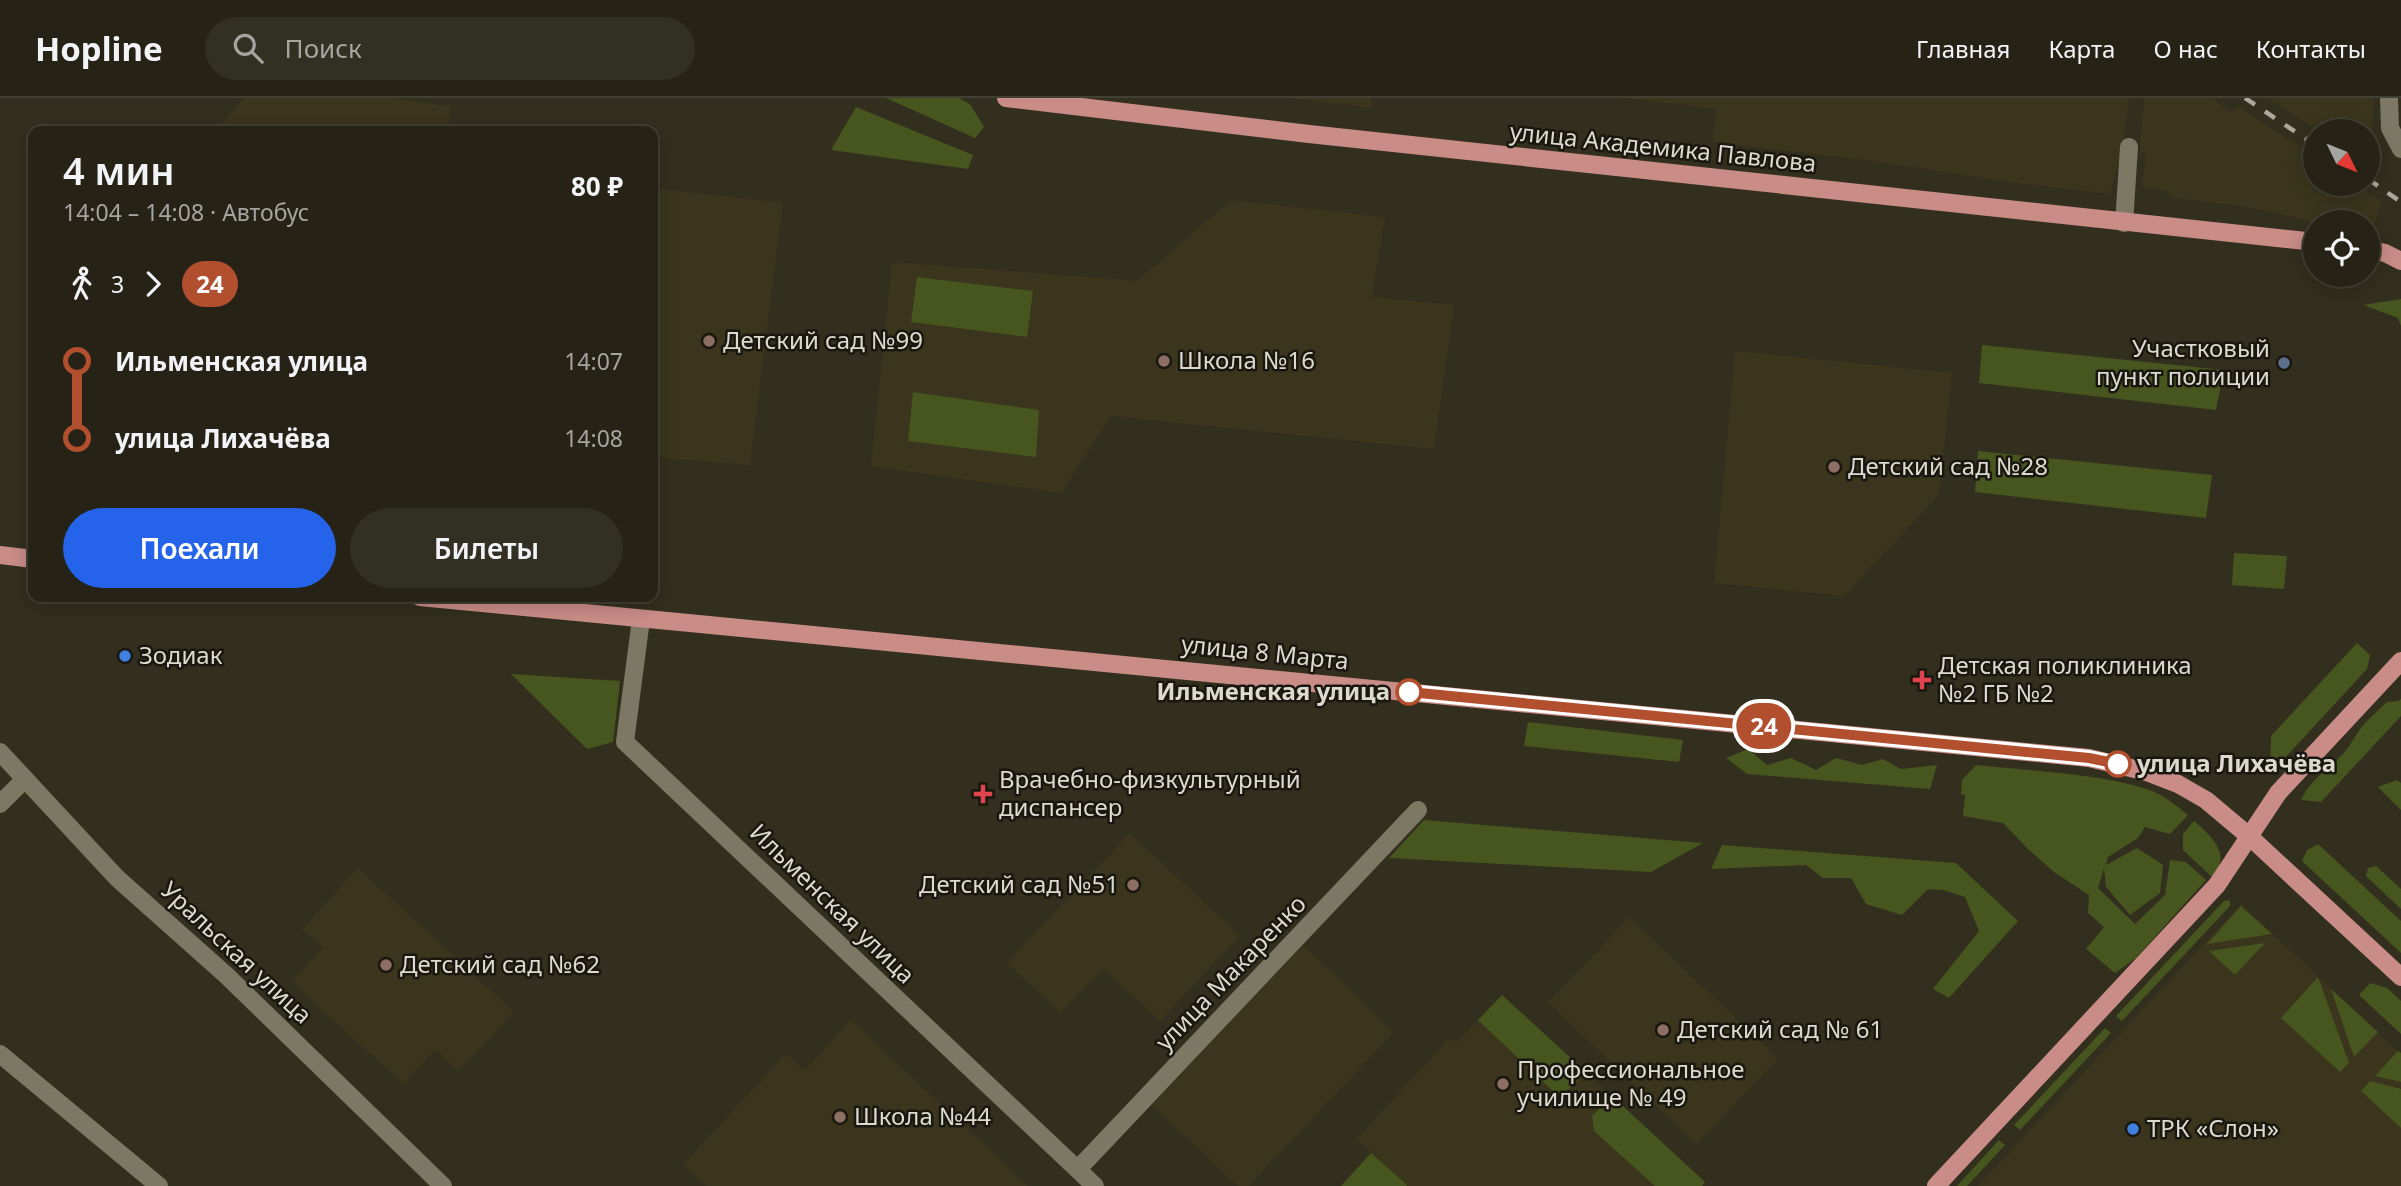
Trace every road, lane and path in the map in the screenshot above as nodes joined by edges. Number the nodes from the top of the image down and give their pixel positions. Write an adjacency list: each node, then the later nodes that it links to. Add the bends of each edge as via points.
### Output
1 (1006, 98): 5 (main road, улица Академика Павлова)
2 (2389, 98): 4 (street, via 2390,128)
3 (2130, 147): 5 (street)
4 (2401, 149)
5 (2124, 223): 6 (main road, улица Академика Павлова)
6 (2303, 241)
7 (2380, 252): 8 (main road)
8 (2401, 261)
9 (0, 555): 10 (main road)
10 (28, 558)
11 (471, 602): 12 (main road, улица 8 Марта)
12 (641, 619): 18 (main road, улица 8 Марта, via 2089,758 2178,784 2206,800); 21 (street, Ильменская улица, via 625,742)
13 (2401, 662): 18 (main road, via 2278,793)
14 (0, 752): 15 (street, Уральская улица)
15 (25, 779): 16 (street); 22 (street, Уральская улица, via 117,878 226,975)
16 (0, 804)
17 (1418, 810): 21 (street, улица Макаренко)
18 (2250, 837): 19 (main road, улица 8 Марта); 25 (main road, via 2217,885)
19 (2401, 977)
20 (0, 1054): 23 (street)
21 (1078, 1169): 24 (street, Ильменская улица)
22 (441, 1185)
23 (159, 1186)
24 (1096, 1186)
25 (1936, 1186)

